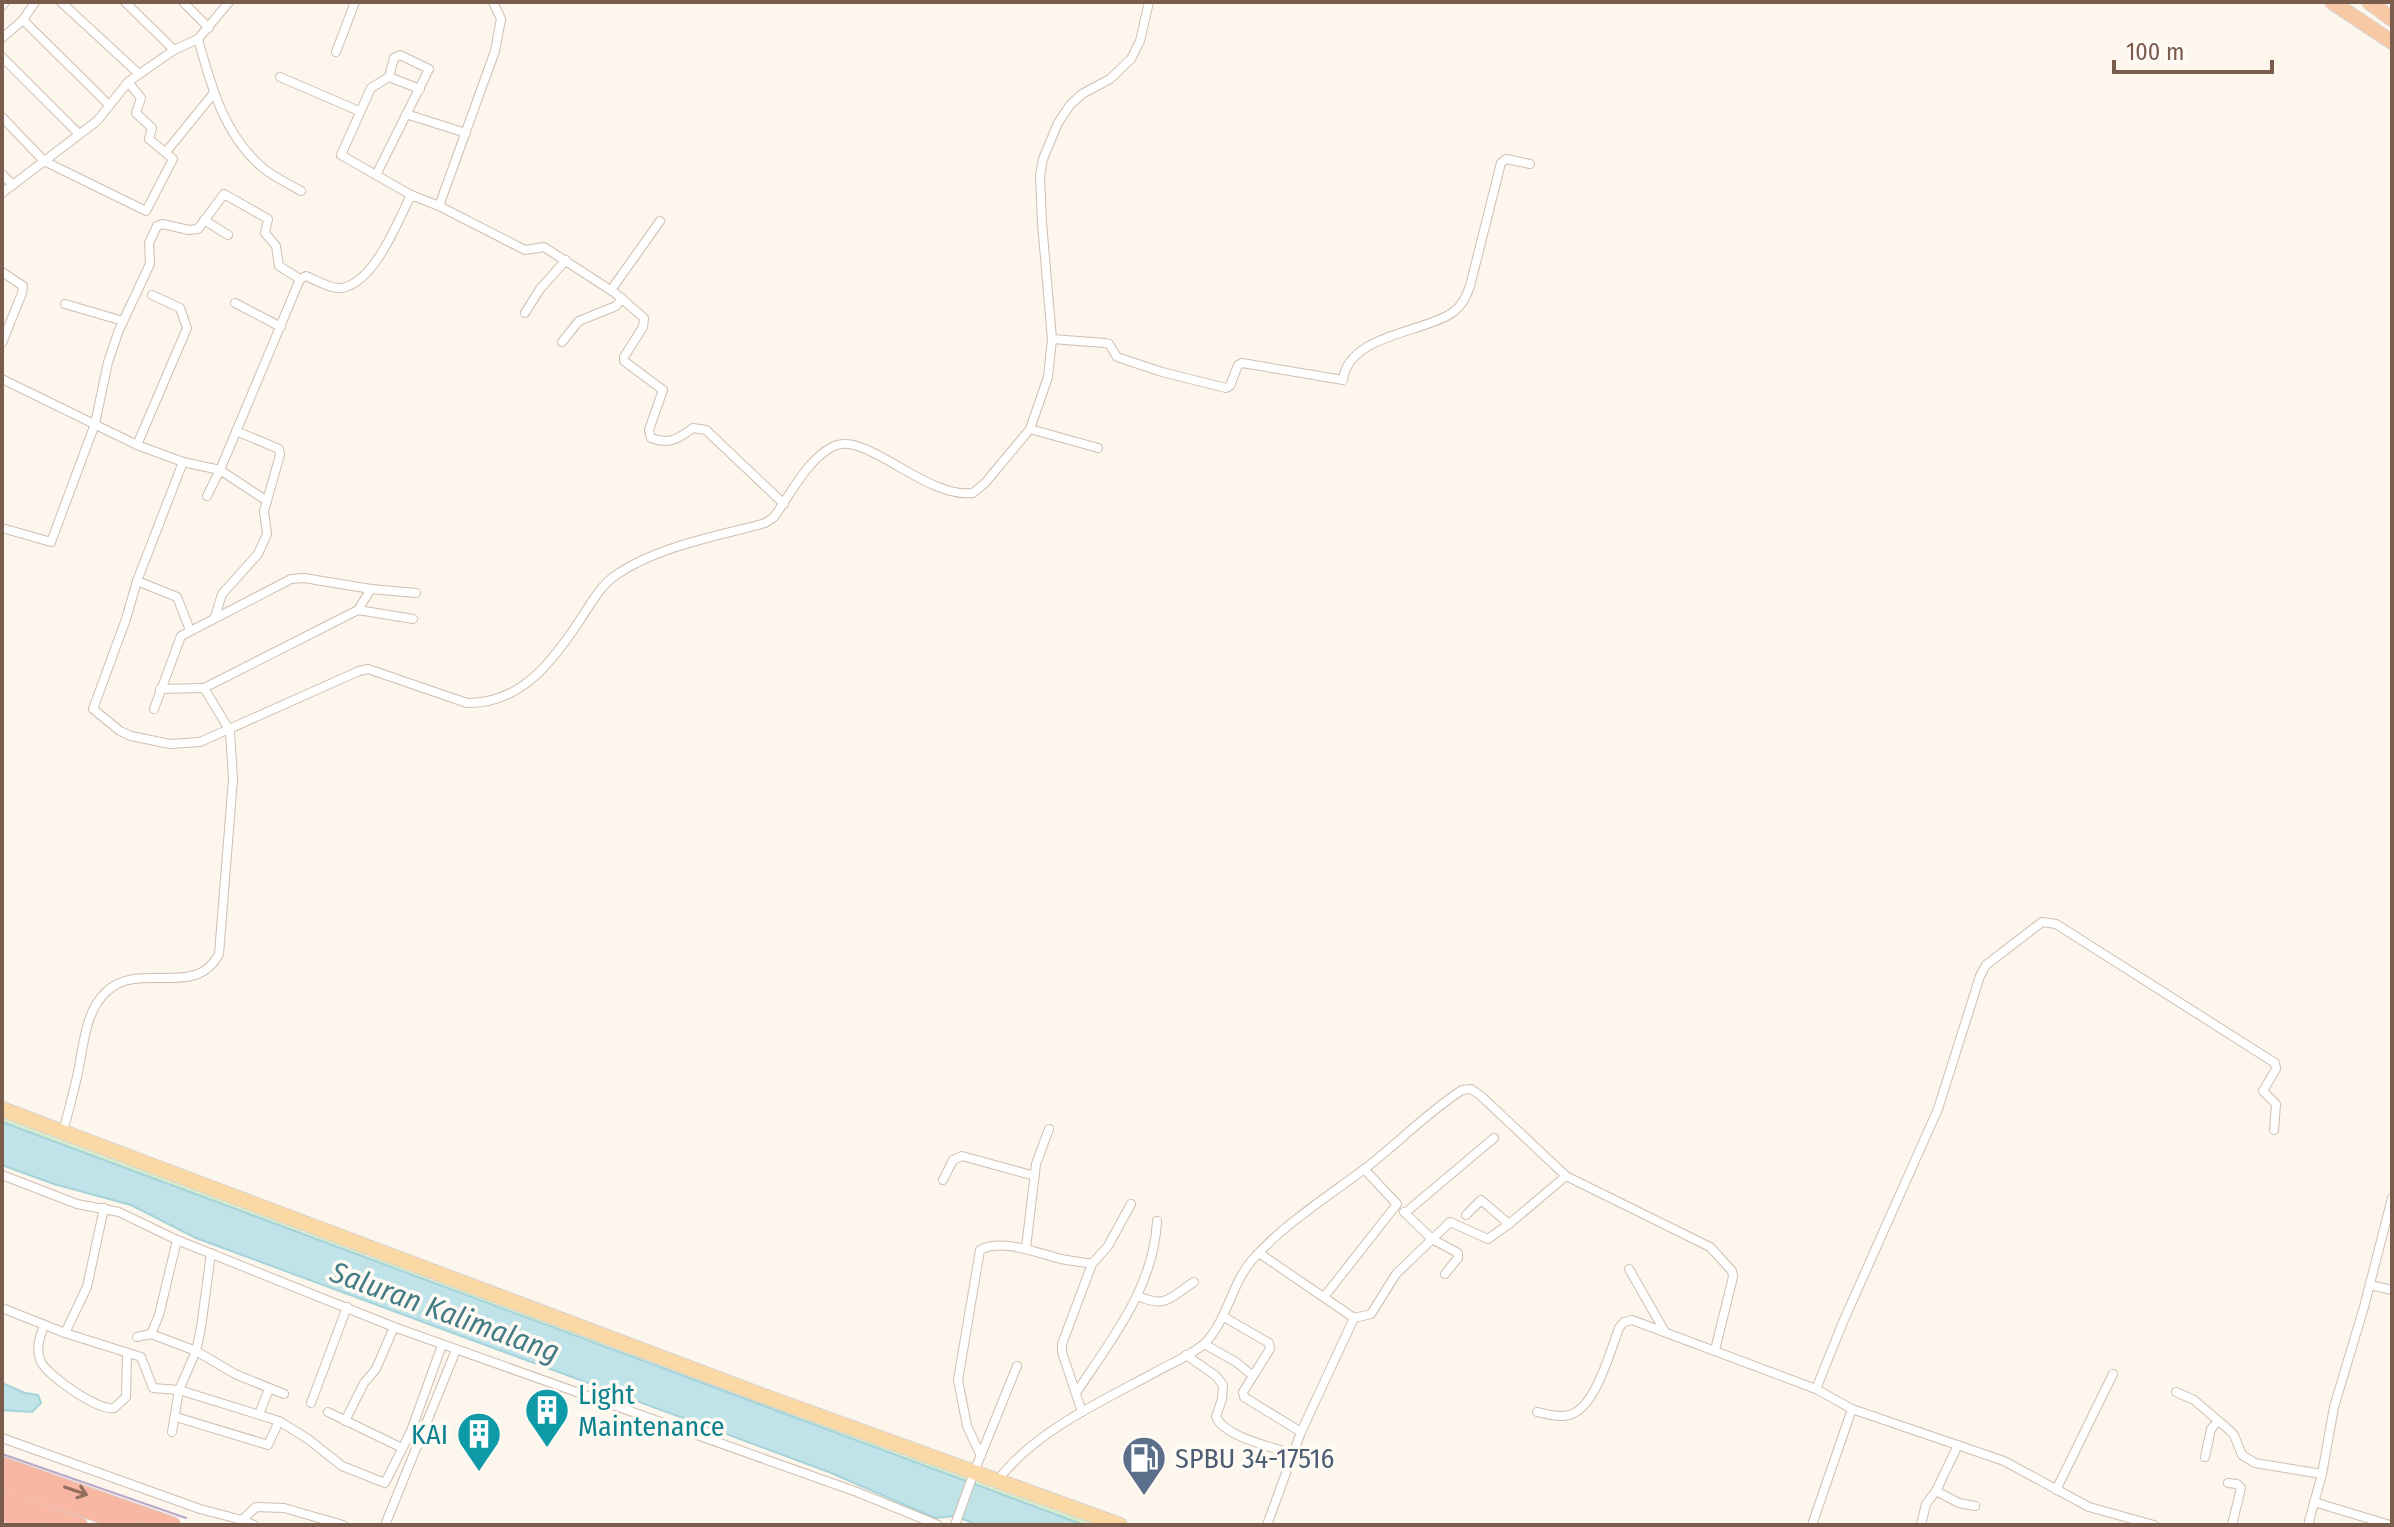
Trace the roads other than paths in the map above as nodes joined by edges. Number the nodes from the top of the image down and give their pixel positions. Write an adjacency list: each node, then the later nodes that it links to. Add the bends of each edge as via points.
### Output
1 (35, 2): 12 (street)
2 (61, 2): 20 (street)
3 (125, 2): 17 (street)
4 (183, 2): 13 (street)
5 (229, 2): 13 (street)
6 (355, 2): 18 (street)
7 (493, 2): 30 (street, via 501,19 495,51)
8 (1149, 2): 56 (street, via 1131,59 1070,105 1043,159 1041,201)
9 (2332, 2): 16 (highway)
10 (2369, 2): 11 (highway)
11 (2392, 19)
12 (23, 20): 14 (street); 26 (street)
13 (209, 28): 15 (street)
14 (2, 38)
15 (198, 39): 17 (street); 25 (street)
16 (2392, 42)
17 (174, 50): 20 (street)
18 (336, 52)
19 (2, 57): 31 (street)
20 (139, 74): 23 (street)
21 (280, 77): 27 (street)
22 (389, 77): 24 (street); 24 (street, via 394,58 400,55 429,68); 27 (street, via 371,88)
23 (128, 82): 26 (street); 32 (street, via 141,98 135,109 152,128 149,139)
24 (420, 89): 28 (street)
25 (213, 94): 32 (street); 38 (street, via 249,154 264,170)
26 (109, 105): 31 (street)
27 (359, 111): 36 (street, via 341,155)
28 (406, 114): 30 (street); 36 (street)
29 (2, 117): 33 (street)
30 (466, 133): 41 (street)
31 (79, 134): 33 (street)
32 (166, 152): 33 (street, via 173,162 146,211)
33 (44, 161): 37 (street)
34 (1530, 164): 56 (street, via 1506,159 1501,163 1463,303 1438,320 1357,354 1343,380 1242,363 1226,388 1117,357 1109,344)
35 (2, 174): 37 (street)
36 (376, 175): 40 (street)
37 (13, 185): 39 (street)
38 (301, 191)
39 (2, 193)
40 (411, 195): 41 (street); 47 (street, via 363,277 341,288 306,276)
41 (439, 206): 45 (street, via 525,250 544,247)
42 (204, 220): 44 (street); 47 (street, via 224,194 268,219 265,233 276,246 277,262); 54 (street, via 193,230 157,226 149,243 150,264)
43 (660, 221): 48 (street)
44 (228, 235)
45 (566, 260): 48 (street); 53 (street)
46 (2, 272): 58 (street, via 23,286)
47 (300, 279): 55 (street)
48 (611, 290): 50 (street)
49 (152, 295): 63 (street, via 180,308 187,328)
50 (622, 298): 57 (street, via 616,306 579,321); 69 (street, via 645,321 624,361 663,390 651,438 666,442 693,428 706,430)
51 (235, 303): 55 (street)
52 (65, 304): 54 (street)
53 (525, 313)
54 (123, 321): 60 (street)
55 (281, 327): 62 (street)
56 (1052, 339): 61 (street, via 1048,377)
57 (562, 342)
58 (2, 343)
59 (2, 379): 60 (street)
60 (95, 424): 63 (street); 70 (street, via 51,542)
61 (1030, 429): 64 (street); 69 (street, via 973,493 937,488 875,453 845,444 810,466)
62 (236, 431): 66 (street); 68 (street, via 279,449)
63 (137, 445): 65 (street)
64 (1098, 448)
65 (183, 462): 66 (street); 71 (street)
66 (220, 470): 67 (street); 68 (street)
67 (207, 496)
68 (267, 501): 75 (street, via 267,534 258,554 222,594)
69 (784, 504): 81 (street, via 765,523 644,559 618,573 602,586 552,660 506,697 467,703 368,669)
70 (2, 528)
71 (137, 581): 77 (street, via 177,597); 81 (street, via 93,709 120,731 150,741 184,744)
72 (371, 589): 73 (street); 74 (street); 75 (street, via 297,577)
73 (416, 593)
74 (358, 610): 76 (street); 78 (street)
75 (215, 617): 77 (street)
76 (413, 619)
77 (190, 630): 79 (street, via 179,638)
78 (204, 688): 79 (street); 81 (street)
79 (160, 689): 80 (street)
80 (154, 709)
81 (230, 731): 85 (street, via 233,779 219,954 199,975 126,980 108,990 86,1030)
82 (2, 1109): 85 (main road)
83 (1049, 1129): 89 (street)
84 (2274, 1130): 134 (street, via 2276,1104 2263,1091 2275,1063 2056,924 2042,922 1992,959 1980,976 1938,1109)
85 (63, 1132): 159 (main road)
86 (1494, 1138): 96 (street)
87 (1364, 1169): 90 (street, via 1451,1097 1471,1089); 94 (street); 104 (street)
88 (2, 1175): 95 (street, via 77,1204)
89 (1035, 1176): 91 (street, via 962,1156 953,1160); 102 (street)
90 (1566, 1176): 99 (street); 126 (street, via 1710,1247 1732,1271)
91 (943, 1180)
92 (2392, 1198): 109 (street)
93 (1131, 1204): 105 (street)
94 (1397, 1204): 96 (street); 112 (street)
95 (104, 1208): 101 (street); 119 (street, via 87,1287)
96 (1405, 1213): 100 (street)
97 (1466, 1215): 99 (street, via 1481,1200)
98 (1157, 1221): 111 (street, via 1153,1256)
99 (1509, 1224): 100 (street, via 1488,1239 1452,1221)
100 (1432, 1239): 107 (street, via 1458,1253); 116 (street, via 1396,1274 1371,1314)
101 (177, 1240): 103 (street); 121 (street)
102 (1026, 1248): 105 (street); 155 (street, via 985,1247 977,1255 958,1380 967,1426)
103 (211, 1253): 113 (street); 127 (street)
104 (1259, 1253): 112 (street); 115 (street, via 1236,1286)
105 (1092, 1264): 137 (street, via 1062,1344)
106 (1629, 1269): 120 (street)
107 (1445, 1274)
108 (1194, 1282): 111 (street, via 1162,1303)
109 (2370, 1285): 110 (street); 158 (street, via 2334,1407)
110 (2392, 1290)
111 (1138, 1296): 137 (street)
112 (1324, 1297): 116 (street)
113 (347, 1307): 118 (street); 139 (street)
114 (2, 1308): 117 (street)
115 (1224, 1317): 123 (street); 132 (street, via 1269,1343)
116 (1354, 1318): 150 (street)
117 (44, 1325): 119 (street); 128 (street, via 38,1352 45,1369 102,1408 114,1408 126,1397)
118 (394, 1327): 124 (street); 147 (street)
119 (65, 1333): 128 (street)
120 (1665, 1333): 126 (street); 143 (street, via 1632,1320 1624,1322 1592,1397 1580,1412 1560,1417)
121 (151, 1334): 122 (street); 127 (street)
122 (137, 1337)
123 (1204, 1344): 129 (street); 132 (street)
124 (442, 1345): 125 (street); 153 (street)
125 (456, 1350): 178 (street); 179 (street)
126 (1715, 1350): 134 (street)
127 (196, 1351): 133 (street); 135 (street)
128 (128, 1355): 135 (street, via 146,1363 150,1385)
129 (1186, 1355): 142 (street); 154 (street, via 1221,1381 1216,1417 1220,1425)
130 (1017, 1366): 155 (street)
131 (2113, 1374): 163 (street)
132 (1253, 1376): 150 (street, via 1244,1397)
133 (269, 1389): 138 (street); 144 (street)
134 (1816, 1389): 140 (street)
135 (179, 1390): 144 (street); 145 (street)
136 (2176, 1392): 148 (street, via 2194,1400)
137 (1076, 1393): 142 (street)
138 (284, 1394)
139 (311, 1403)
140 (1852, 1409): 152 (street); 182 (street)
141 (328, 1412): 147 (street)
142 (1082, 1412): 160 (street, via 1024,1451)
143 (1537, 1412)
144 (259, 1414): 146 (street)
145 (176, 1417): 146 (street, via 267,1445); 149 (street)
146 (279, 1421): 153 (street, via 342,1466 385,1483)
147 (345, 1421): 153 (street)
148 (2217, 1422): 156 (street); 158 (street, via 2234,1435 2247,1460)
149 (172, 1432)
150 (1301, 1432): 154 (street)
151 (2, 1438): 169 (street)
152 (1958, 1445): 163 (street, via 2004,1461); 164 (street)
153 (402, 1448)
154 (1293, 1454): 181 (street)
155 (981, 1456): 159 (street)
156 (2205, 1457)
157 (2, 1465): 175 (highway, one-way to 175)
158 (2322, 1474): 166 (street)
159 (972, 1476): 160 (main road); 171 (street)
160 (998, 1480): 180 (main road)
161 (2, 1481): 174 (highway)
162 (2228, 1483): 185 (street, via 2241,1488)
163 (2056, 1490): 170 (street)
164 (1936, 1491): 167 (street); 183 (street)
165 (2, 1498): 173 (highway)
166 (2314, 1502): 186 (street); 187 (street)
167 (1975, 1506)
168 (2, 1512): 172 (highway)
169 (242, 1520): 176 (street); 177 (street, via 256,1507 284,1508)
170 (2136, 1523): 184 (street)
171 (956, 1524)
172 (39, 1525)
173 (79, 1525)
174 (131, 1525)
175 (172, 1525)
176 (254, 1525)
177 (343, 1525)
178 (385, 1525)
179 (938, 1525)
180 (1120, 1525)
181 (1267, 1525)
182 (1812, 1525)
183 (1921, 1525)
184 (2154, 1525)
185 (2232, 1525)
186 (2308, 1525)
187 (2390, 1525)

